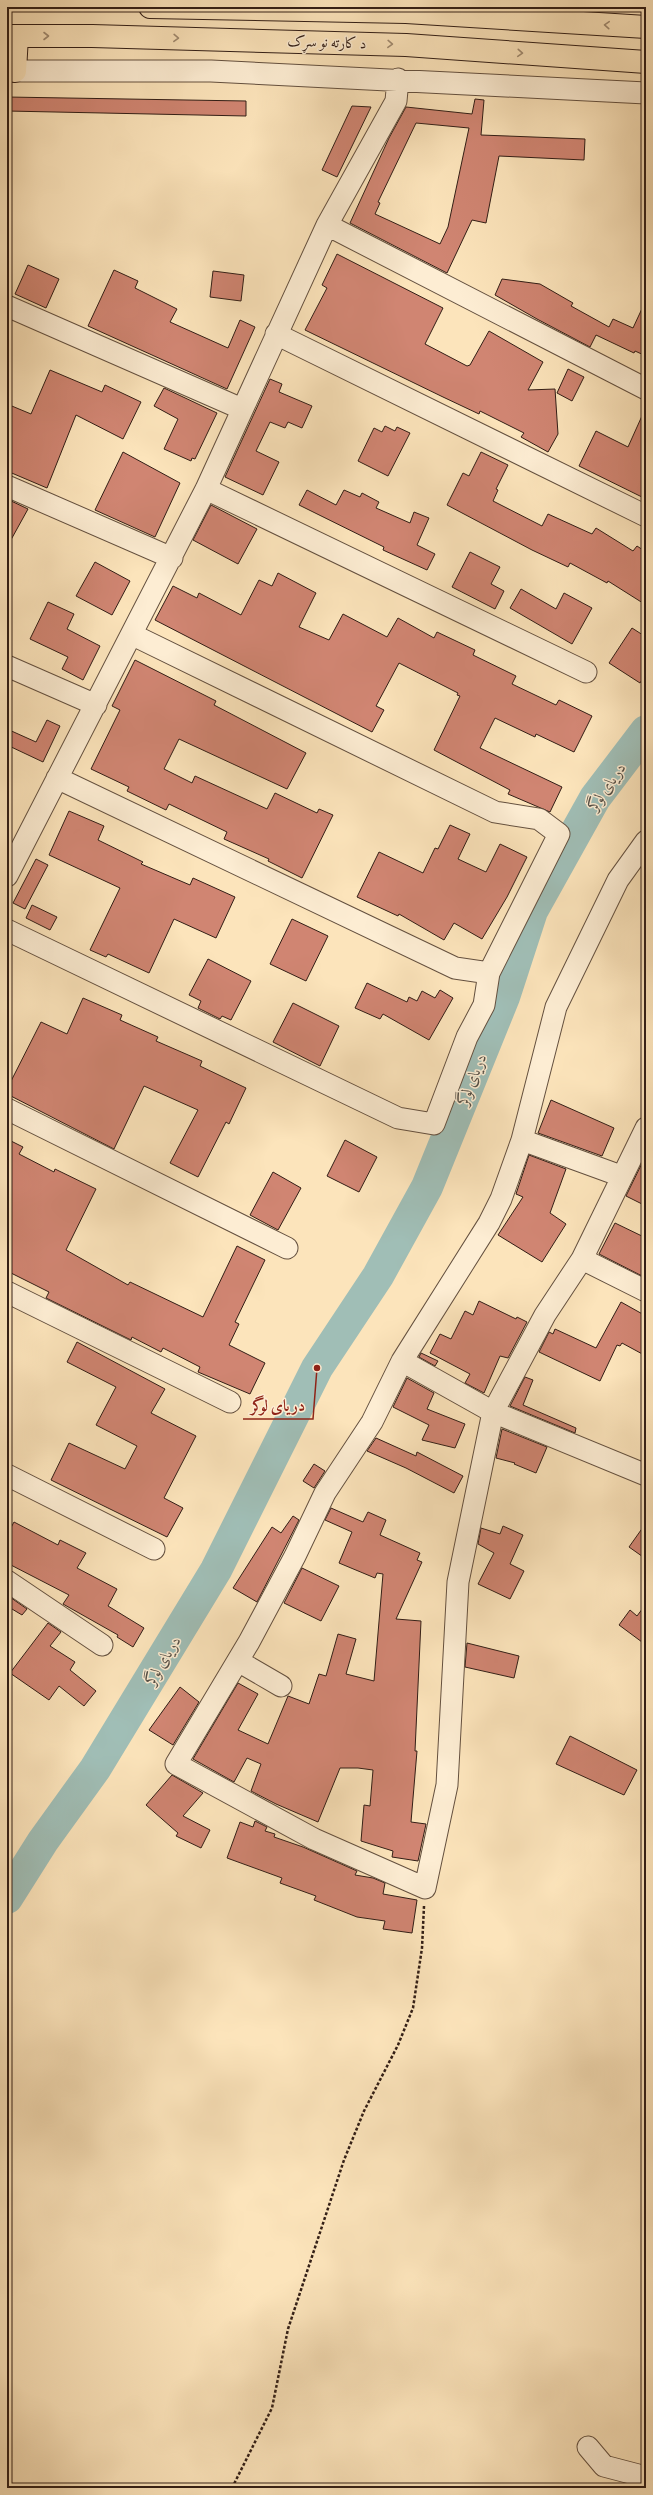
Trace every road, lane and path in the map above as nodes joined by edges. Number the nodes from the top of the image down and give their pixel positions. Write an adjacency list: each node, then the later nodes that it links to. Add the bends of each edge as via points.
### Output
1 (150, 7): 2 (highway, د کارته نو سړک, one-way to 1, via 406,12)
2 (646, 28)
3 (12, 36): 4 (highway, د کارته نو سړک, one-way to 4, via 406,44); 5 (highway)
4 (646, 62)
5 (11, 70): 6 (street, via 211,71)
6 (398, 79): 7 (street); 8 (street, via 396,101)
7 (646, 93)
8 (327, 225): 10 (street); 11 (street)
9 (7, 306): 12 (street)
10 (276, 334): 12 (street); 15 (street)
11 (646, 389)
12 (242, 409): 14 (street)
13 (7, 486): 16 (street)
14 (206, 489): 16 (street); 19 (street)
15 (646, 516)
16 (172, 558): 17 (street)
17 (133, 635): 20 (street); 26 (street, via 495,812 538,819 559,834)
18 (7, 666): 20 (street)
19 (586, 672)
20 (96, 705): 21 (street)
21 (57, 778): 23 (street); 26 (street, via 455,968)
22 (646, 841): 29 (street, via 618,880 556,1007)
23 (14, 845): 24 (street)
24 (7, 876)
25 (7, 930): 26 (street, via 398,1118 434,1124 467,1037 484,1005)
26 (489, 973)
27 (7, 1109): 31 (street)
28 (646, 1128): 30 (street)
29 (522, 1140): 30 (street); 35 (street, via 501,1199 489,1224)
30 (621, 1176): 32 (street)
31 (288, 1248)
32 (582, 1259): 33 (street); 37 (street, via 545,1314)
33 (646, 1291)
34 (7, 1292): 36 (street)
35 (402, 1361): 37 (street); 43 (street, via 372,1422 325,1493 295,1556)
36 (230, 1402)
37 (493, 1412): 39 (street); 45 (street, via 458,1582 448,1785)
38 (7, 1475): 40 (street)
39 (646, 1475)
40 (154, 1550)
41 (7, 1580): 42 (street)
42 (102, 1645)
43 (238, 1661): 44 (street); 45 (street, via 176,1764 314,1839)
44 (281, 1686)
45 (425, 1888): 48 (path, via 422,1948 413,2008 398,2046 364,2111 344,2160 288,2329 272,2408)
46 (588, 2447): 47 (street, via 604,2466)
47 (646, 2477)
48 (232, 2488)

